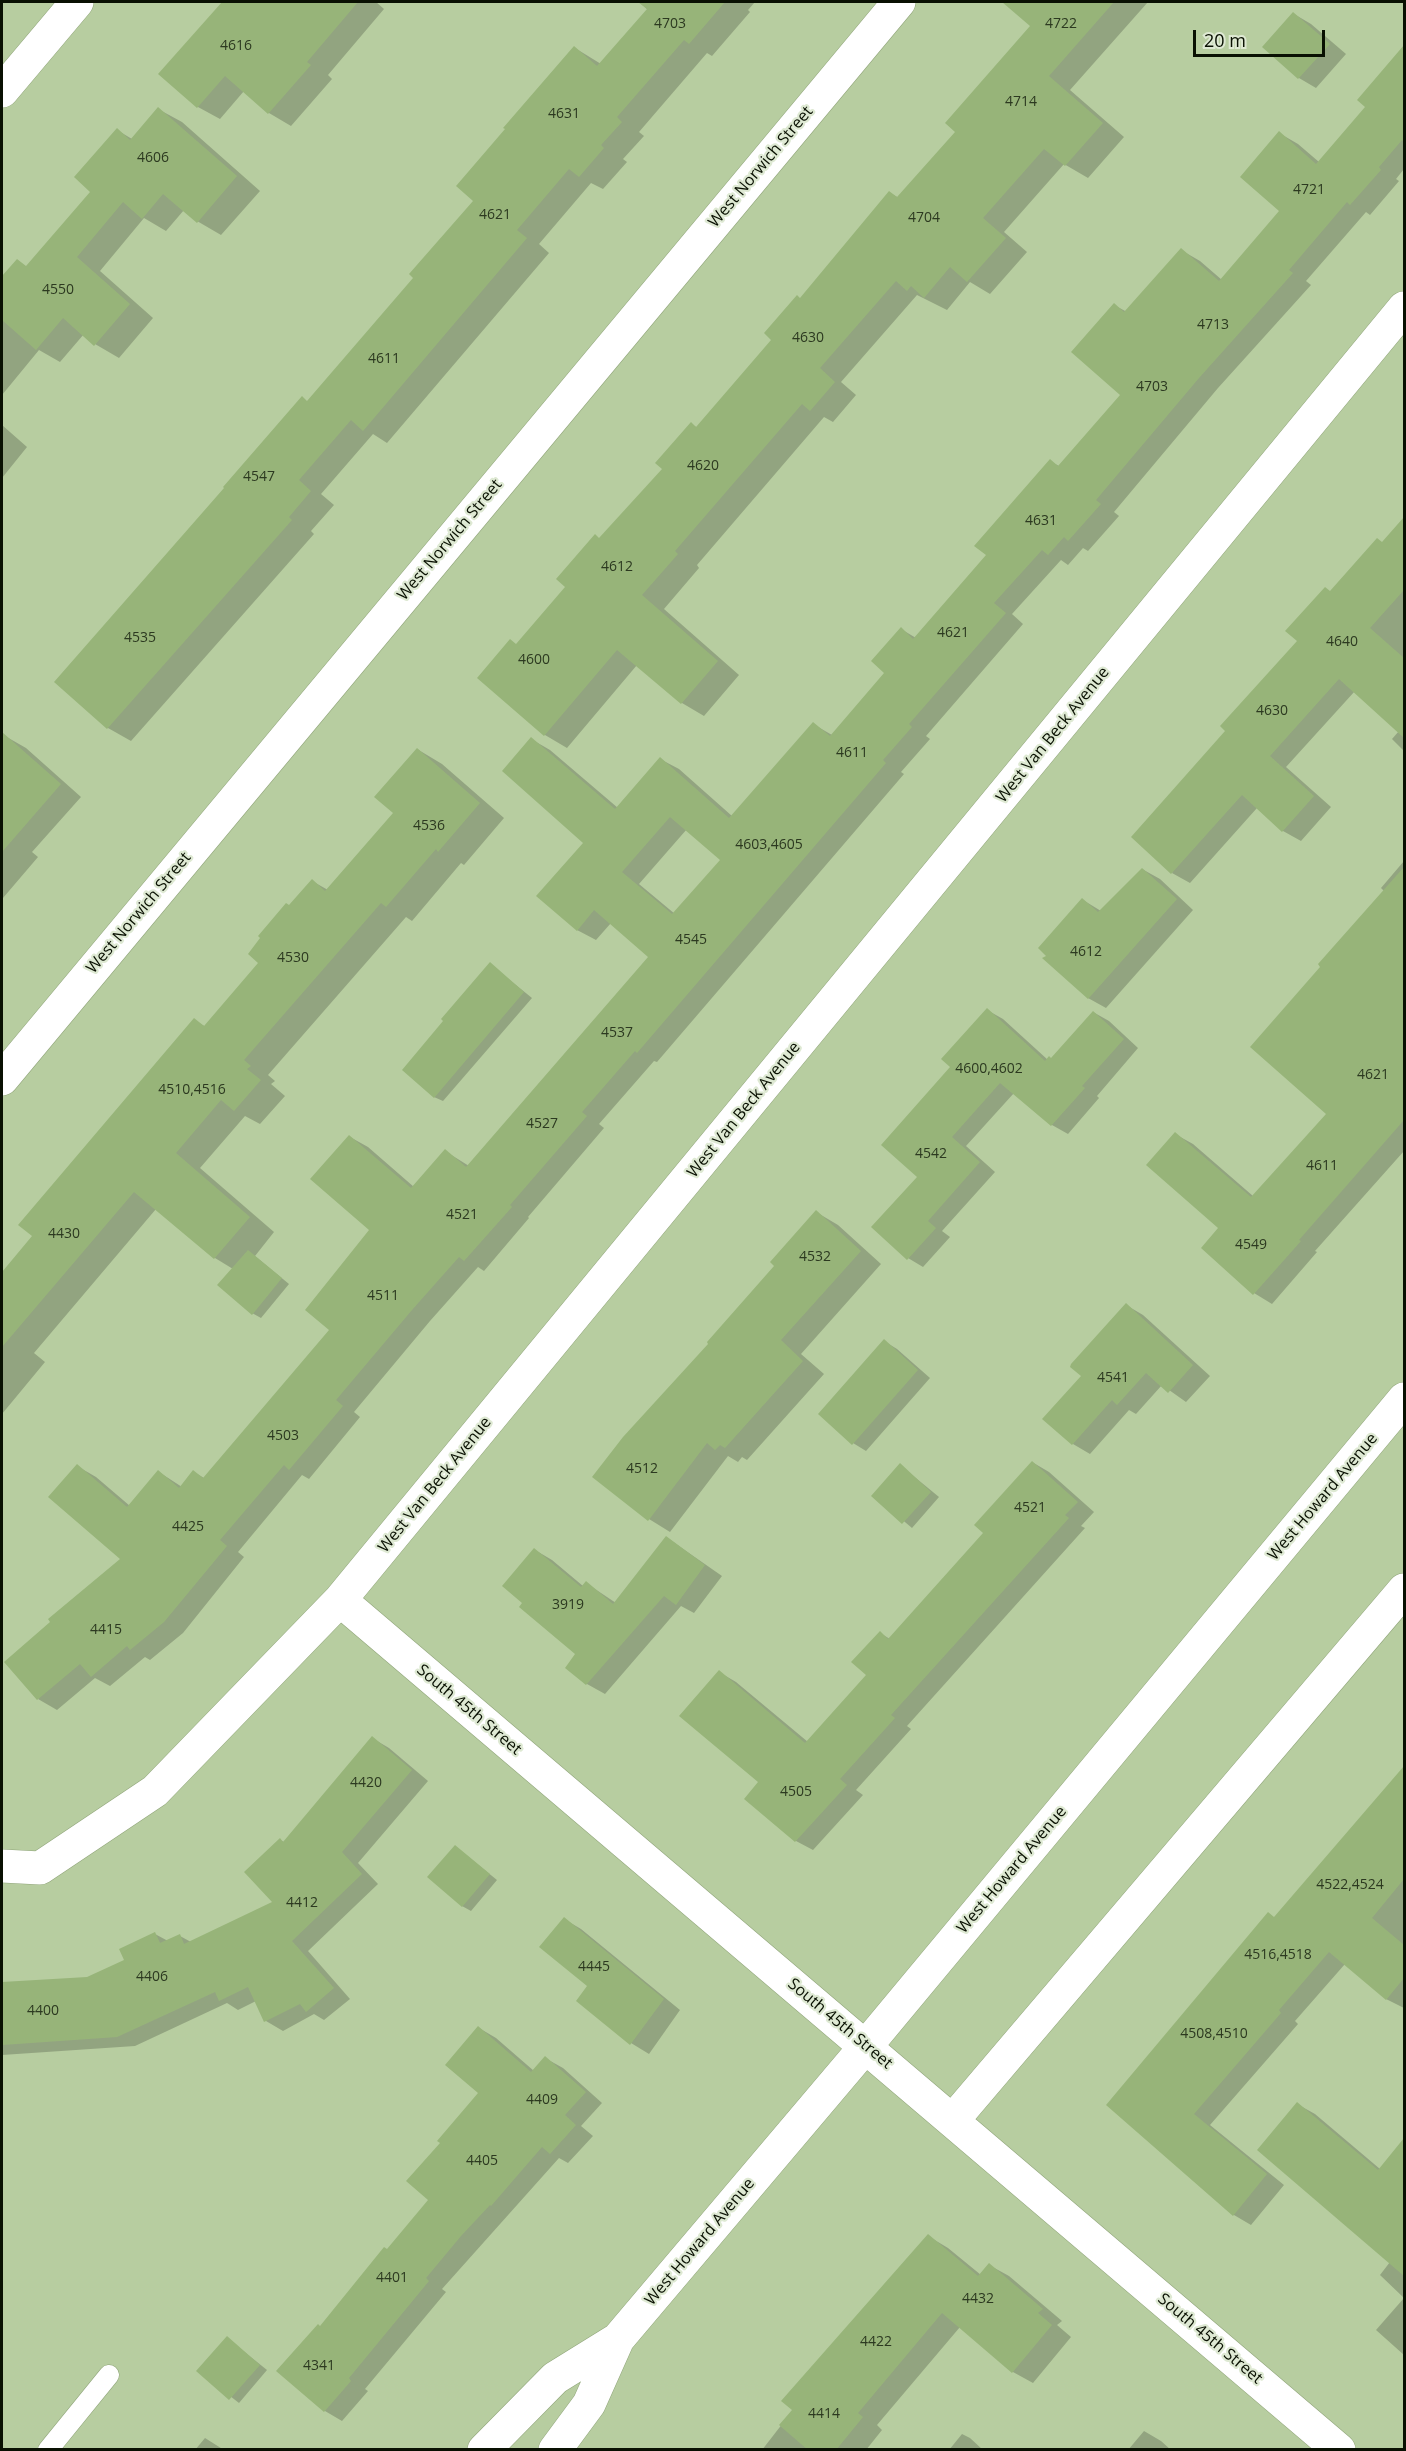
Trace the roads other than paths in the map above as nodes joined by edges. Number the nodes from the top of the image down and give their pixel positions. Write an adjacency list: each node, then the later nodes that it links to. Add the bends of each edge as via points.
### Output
1 (77, 2): 3 (street)
2 (899, 2): 5 (street, West Norwich Street)
3 (2, 92)
4 (1404, 308): 8 (street, West Van Beck Avenue)
5 (2, 1078)
6 (1404, 1399): 10 (street, West Howard Avenue)
7 (1404, 1590): 11 (street)
8 (340, 1600): 9 (street, West Van Beck Avenue, via 155,1791 40,1868); 10 (street, South 45th Street)
9 (2, 1866)
10 (866, 2046): 11 (street, South 45th Street); 12 (street, West Howard Avenue)
11 (952, 2120): 17 (street, South 45th Street)
12 (618, 2339): 15 (street, West Howard Avenue, via 555,2378); 16 (street, West Howard Avenue, via 589,2404)
13 (109, 2375): 14 (lane)
14 (48, 2450)
15 (484, 2450)
16 (555, 2450)
17 (1339, 2450)

